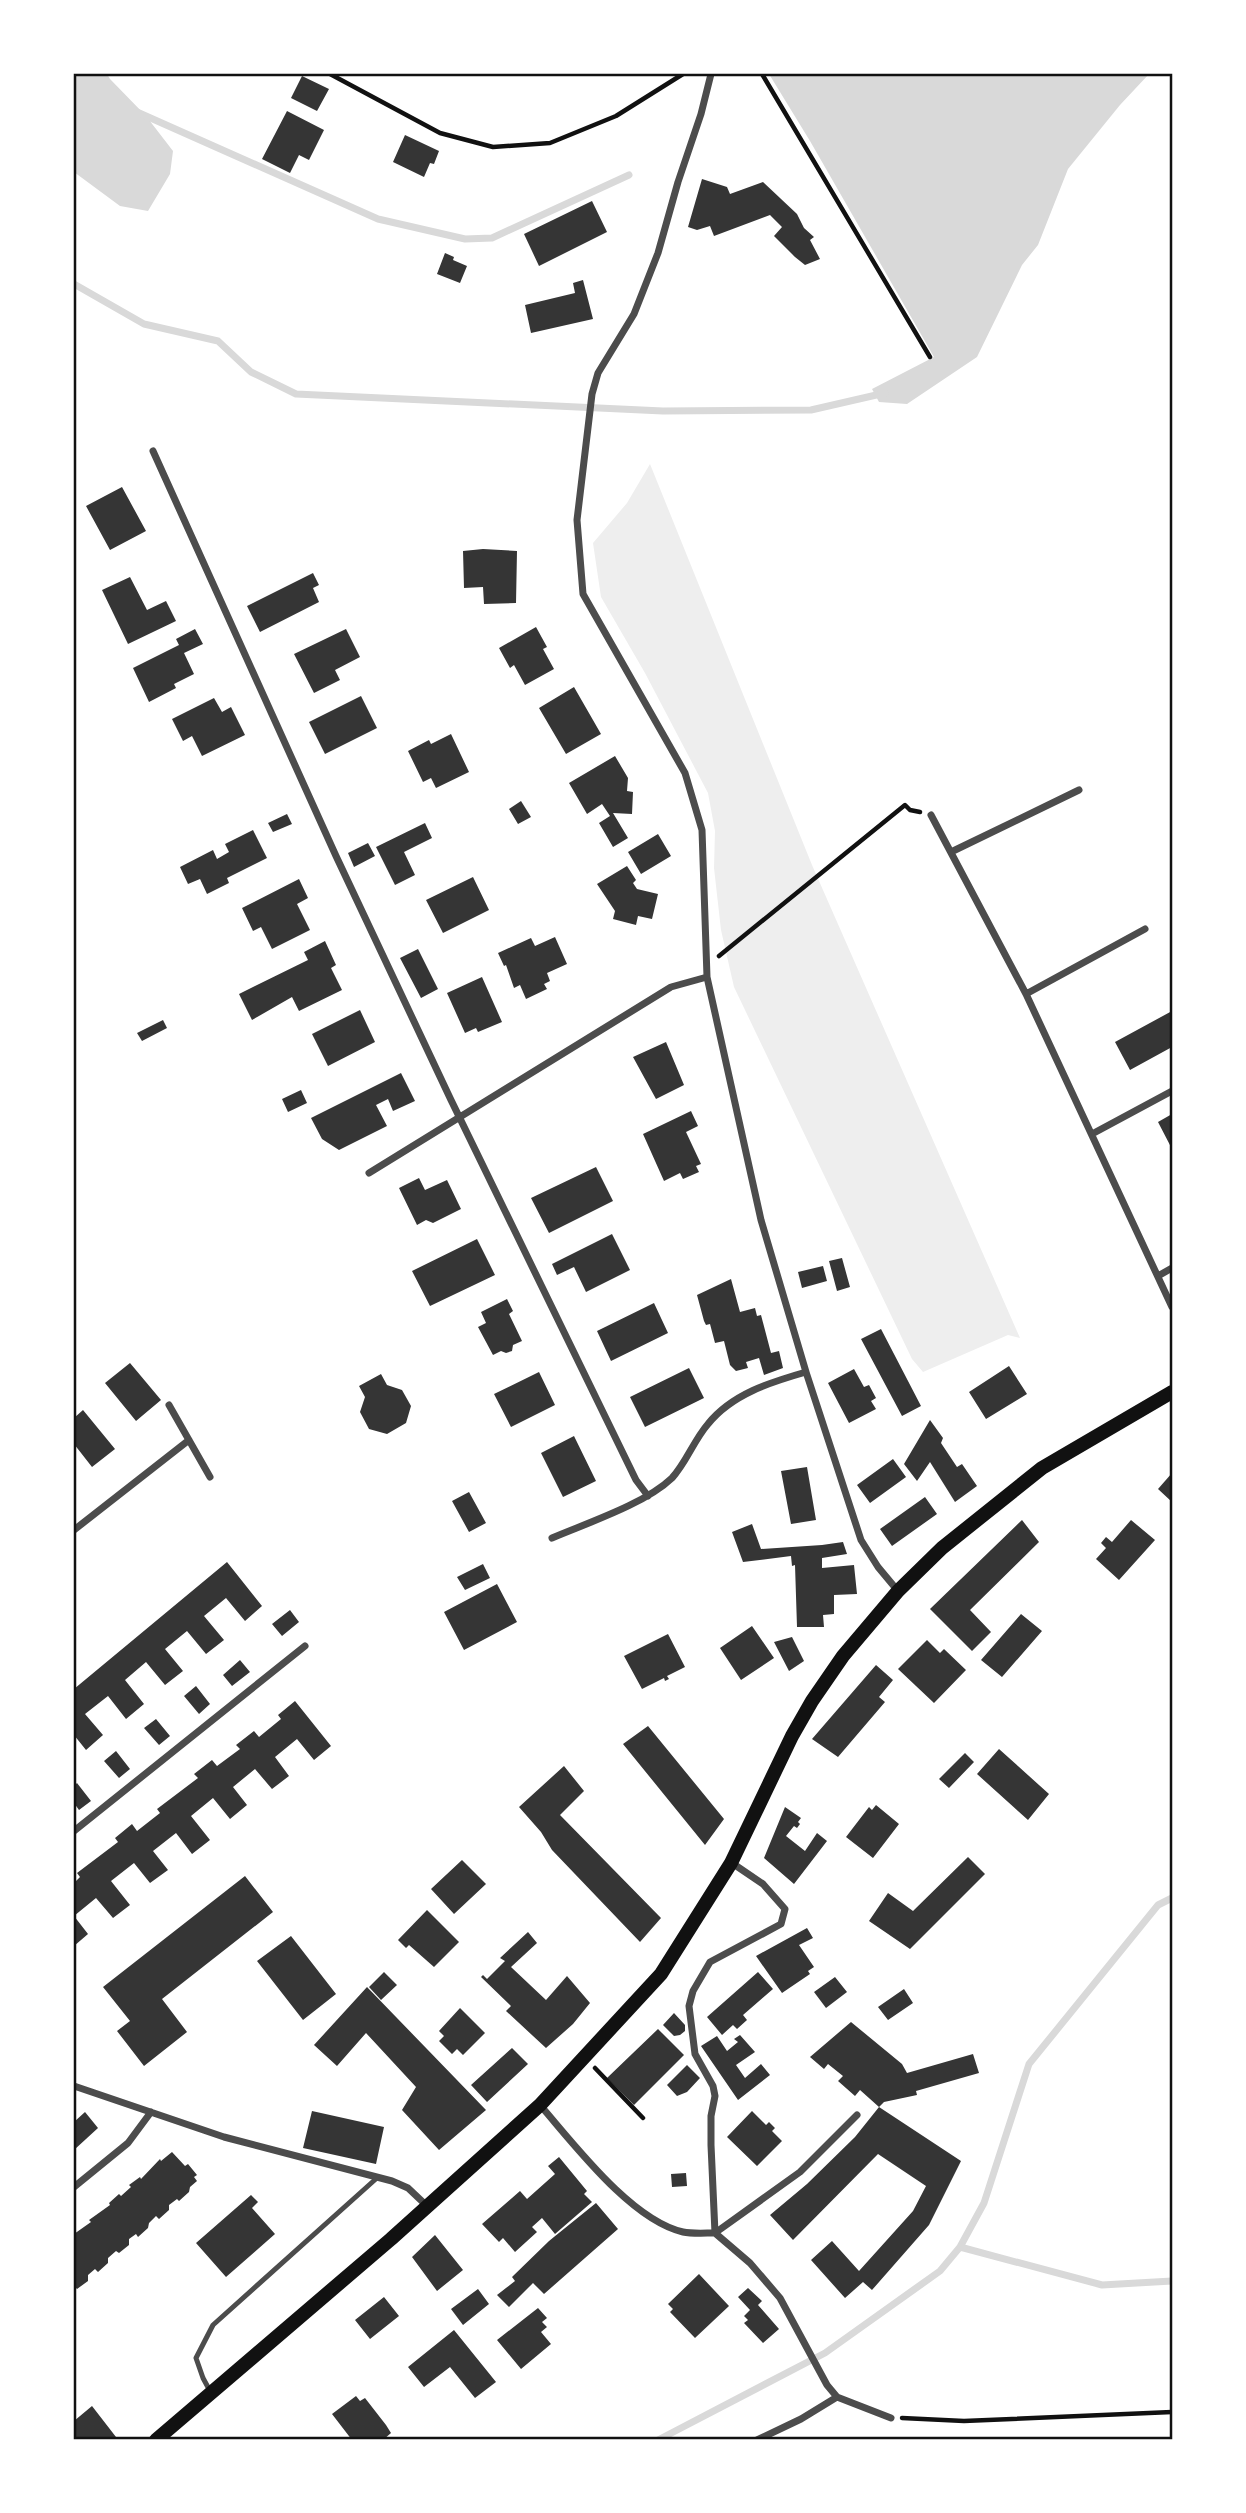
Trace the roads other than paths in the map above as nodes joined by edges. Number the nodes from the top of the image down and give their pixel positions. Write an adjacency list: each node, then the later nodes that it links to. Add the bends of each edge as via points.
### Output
1 (711, 74): 7 (street, via 658,253 634,314 598,373 577,520 583,594 685,773 702,830)
2 (153, 451): 10 (street)
3 (1079, 790): 5 (street)
4 (931, 815): 5 (street)
5 (951, 852): 8 (street)
6 (1144, 929): 8 (street)
7 (707, 977): 10 (street, via 671,987); 16 (street, via 761,1220)
8 (1026, 994): 11 (street)
9 (1172, 1091): 11 (street)
10 (459, 1116): 12 (street); 21 (street, via 636,1480)
11 (1092, 1134): 14 (street)
12 (369, 1173)
13 (1172, 1268): 14 (street)
14 (1158, 1276): 15 (street)
15 (1172, 1307)
16 (806, 1372): 21 (street, via 768,1383 727,1406 708,1423 672,1477); 24 (street, via 861,1540)
17 (1172, 1392): 24 (main road, via 1042,1468 942,1548)
18 (169, 1405): 19 (street)
19 (188, 1440): 20 (street); 22 (street)
20 (210, 1476)
21 (648, 1496): 23 (street)
22 (74, 1530)
23 (552, 1538)
24 (898, 1591): 27 (main road, via 812,1701)
25 (305, 1646): 26 (street)
26 (74, 1832)
27 (731, 1863): 29 (main road, via 661,1974); 35 (street, via 763,1884 785,1909 781,1924 710,1962 688,2006 695,2054 715,2096 711,2116)
28 (74, 2086): 30 (street)
29 (540, 2105): 34 (main road); 35 (street, via 589,2162 646,2216 683,2232)
30 (151, 2112): 32 (street, via 224,2137); 33 (street, via 128,2143)
31 (857, 2115): 35 (street, via 800,2172)
32 (378, 2177): 34 (street, via 408,2188); 36 (lane, via 213,2325 196,2358)
33 (74, 2187)
34 (427, 2206): 36 (main road)
35 (715, 2233): 37 (street, via 750,2263 780,2298)
36 (211, 2393): 39 (main road)
37 (837, 2397): 38 (street); 40 (street)
38 (891, 2418)
39 (156, 2440)
40 (757, 2440)

